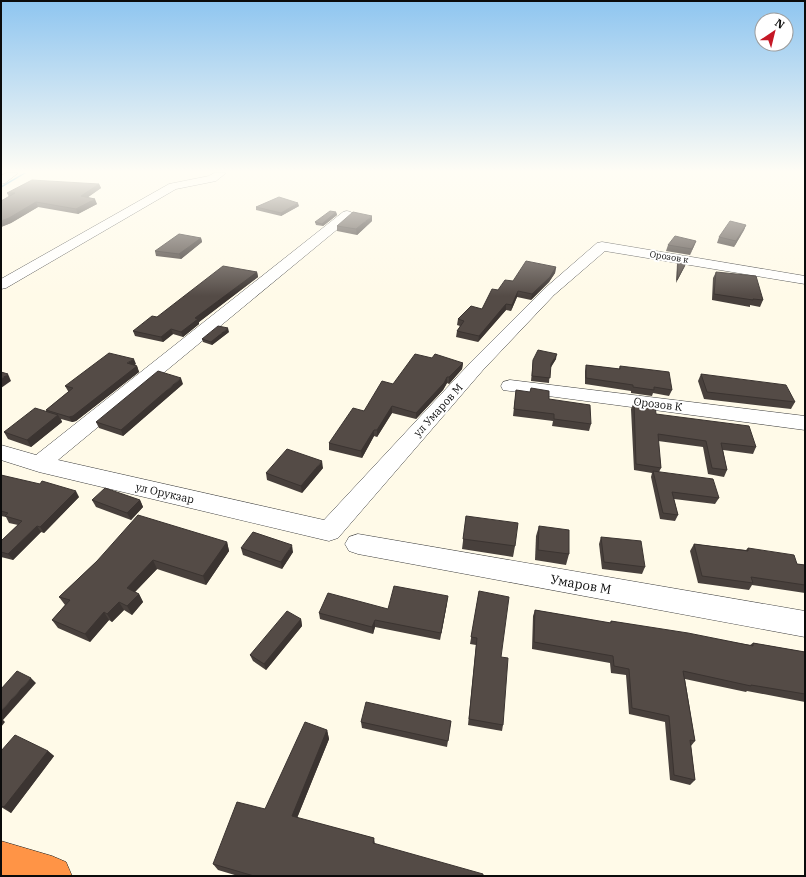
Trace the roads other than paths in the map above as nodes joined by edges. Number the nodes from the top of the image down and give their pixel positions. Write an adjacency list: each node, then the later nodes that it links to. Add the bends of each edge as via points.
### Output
1 (124, 214): 4 (street)
2 (347, 216): 9 (street)
3 (805, 280): 5 (street, Орозов к, via 602,246)
4 (1, 285)
5 (550, 292): 10 (street, ул Умаров М, via 477,366)
6 (510, 386): 7 (street, Орозов К)
7 (805, 423)
8 (1, 452): 9 (street, ул Орукзар)
9 (39, 464): 10 (street, ул Орукзар)
10 (329, 531)
11 (358, 544): 12 (street, Умаров М)
12 (805, 624)
13 (1, 861): 14 (highway)
14 (52, 876)

